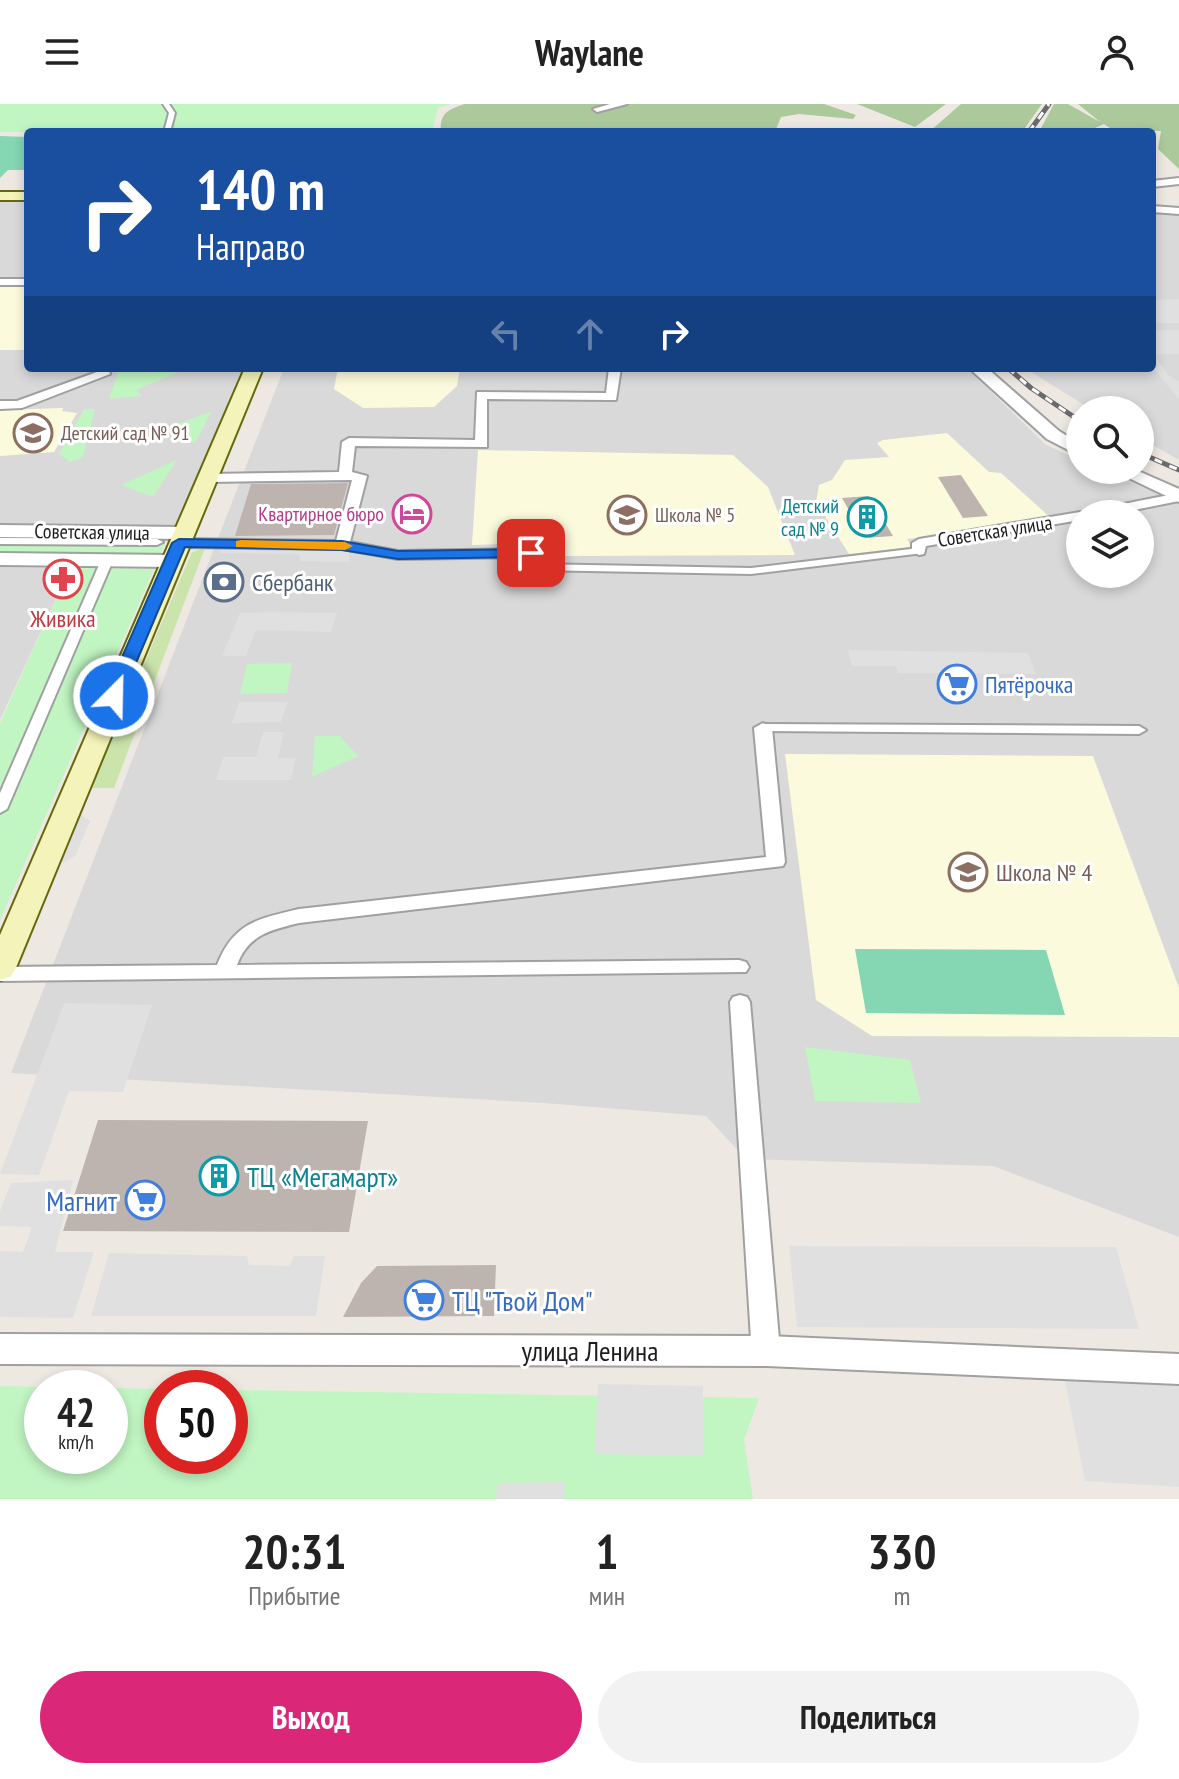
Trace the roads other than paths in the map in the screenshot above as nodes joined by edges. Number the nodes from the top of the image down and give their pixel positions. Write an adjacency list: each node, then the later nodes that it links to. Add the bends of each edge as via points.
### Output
1 (166, 104): 4 (street, via 172,113)
2 (623, 104): 3 (street)
3 (597, 109)
4 (168, 128)
5 (1179, 181): 6 (street)
6 (1156, 184)
7 (0, 196): 8 (main road)
8 (24, 196)
9 (1156, 209): 10 (street)
10 (1179, 211)
11 (0, 282): 12 (street)
12 (24, 282)
13 (103, 372): 17 (street, via 18,405)
14 (252, 372): 20 (main road)
15 (615, 372): 19 (street, via 612,397 481,395 482,444 349,442)
16 (981, 372): 18 (street)
17 (0, 405)
18 (1066, 441)
19 (345, 476): 20 (street); 28 (street, via 360,476)
20 (208, 478): 27 (main road)
21 (1151, 484): 22 (street)
22 (1179, 497): 23 (street)
23 (1154, 502)
24 (1066, 518): 29 (street, Советская улица, via 919,543)
25 (0, 531): 27 (street, Советская улица)
26 (0, 541): 27 (street)
27 (173, 545): 28 (street); 30 (street, Советская улица); 37 (main road)
28 (342, 545): 32 (street, via 398,555 531,553)
29 (919, 551): 32 (street, via 751,571)
30 (0, 559)
31 (105, 565): 35 (street)
32 (534, 567)
33 (763, 728): 34 (street); 38 (street, via 776,862 299,916 255,927 233,944)
34 (1139, 730)
35 (0, 809)
36 (739, 967): 38 (street)
37 (0, 972): 38 (street)
38 (224, 972)
39 (740, 1002): 41 (street)
40 (0, 1349): 41 (street, улица Ленина)
41 (767, 1351): 42 (street, улица Ленина)
42 (1179, 1369)

